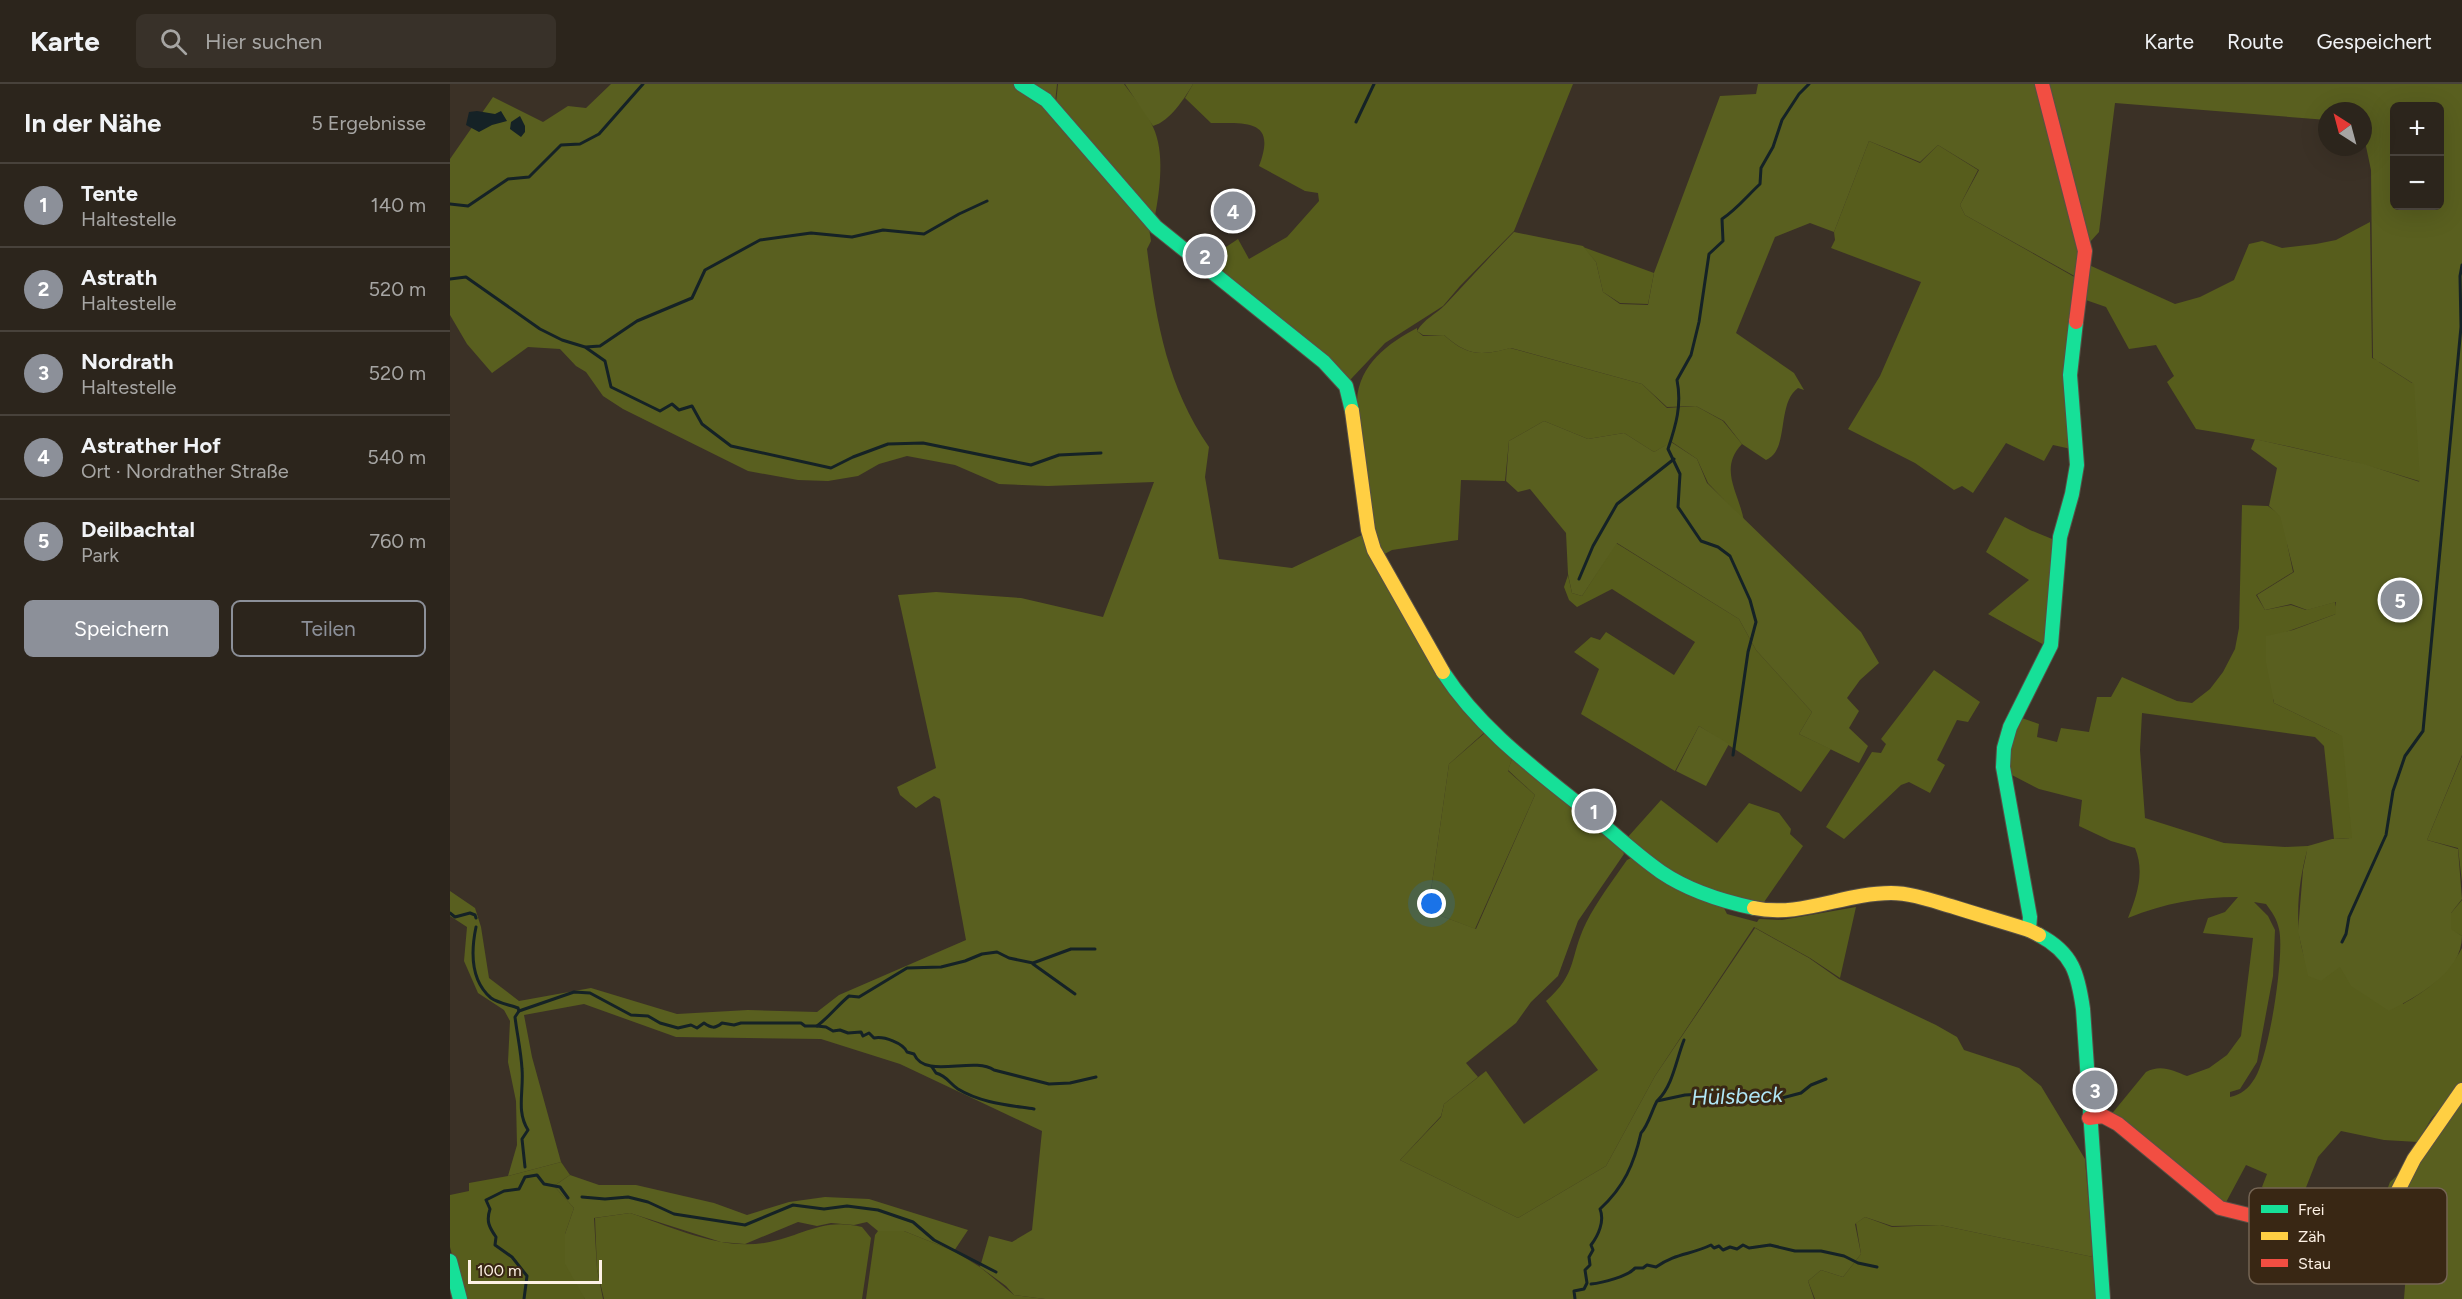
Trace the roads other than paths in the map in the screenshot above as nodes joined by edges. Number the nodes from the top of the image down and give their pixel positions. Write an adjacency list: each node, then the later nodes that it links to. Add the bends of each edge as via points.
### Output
1 (1021, 84): 3 (main road, via 1046,100 1156,227 1324,362 1346,386 1374,550 1456,692 1514,752 1661,872 1694,891 1771,911 1807,908 1865,894 1893,893 1916,896)
2 (2042, 84): 3 (main road, via 2085,251 2070,375 2077,465 2060,537 2051,645 2010,727 2004,748 2003,767)
3 (2030, 930): 5 (main road, via 2050,940 2074,967 2079,983)
4 (2462, 1090): 6 (main road)
5 (2089, 1118): 7 (main road, via 2103,1116 2118,1124 2220,1208); 10 (main road)
6 (2398, 1188)
7 (2249, 1216)
8 (450, 1261): 9 (main road)
9 (460, 1299)
10 (2103, 1299)

